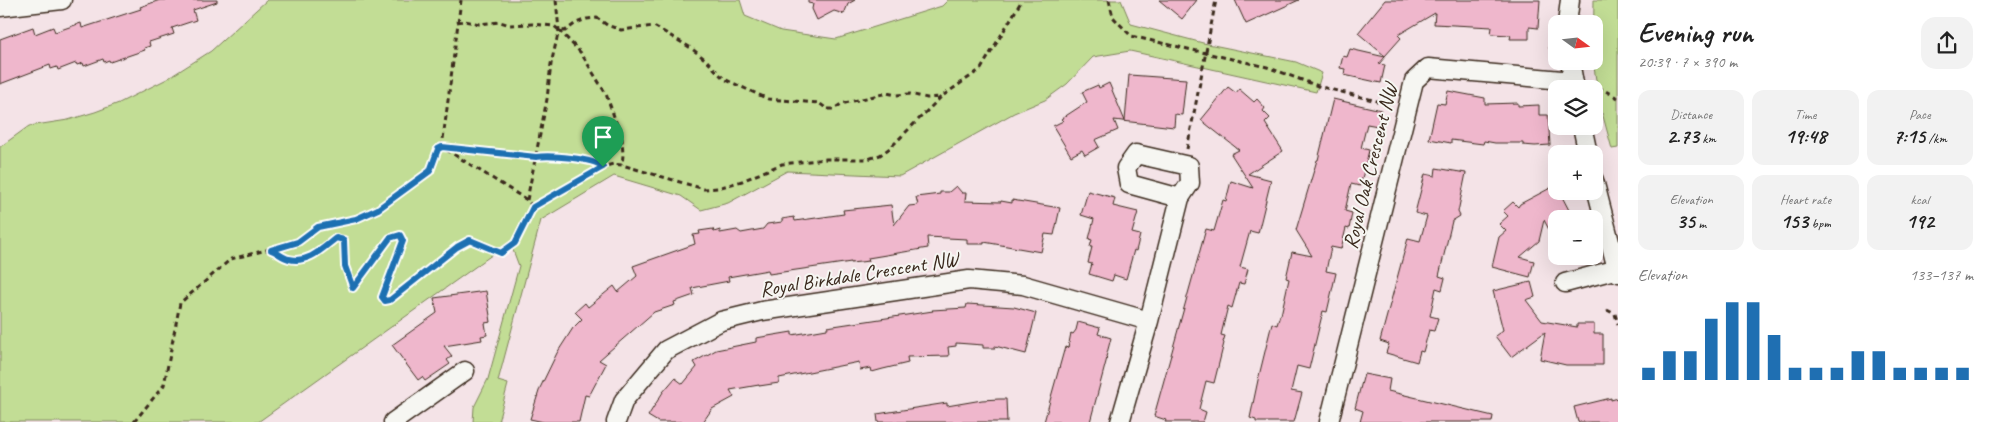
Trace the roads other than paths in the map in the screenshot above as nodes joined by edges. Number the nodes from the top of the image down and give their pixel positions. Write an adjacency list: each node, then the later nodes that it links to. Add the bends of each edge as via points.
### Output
1 (62, 0): 3 (street)
2 (1570, 0): 4 (street)
3 (0, 7)
4 (1568, 15)
5 (1548, 82): 15 (street, Royal Oak Crescent NW, via 1428,68 1414,81)
6 (1180, 198): 6 (street, via 1190,183 1189,166 1136,154 1126,168 1128,184); 10 (street)
7 (1599, 200): 8 (street)
8 (1618, 271): 9 (street)
9 (1565, 283)
10 (1149, 321): 13 (street, Royal Birkdale Crescent NW, via 1022,285 969,280 762,311 721,321 666,350 624,400); 14 (street)
11 (465, 371): 12 (street)
12 (393, 422)
13 (616, 422)
14 (1120, 422)
15 (1329, 422)

